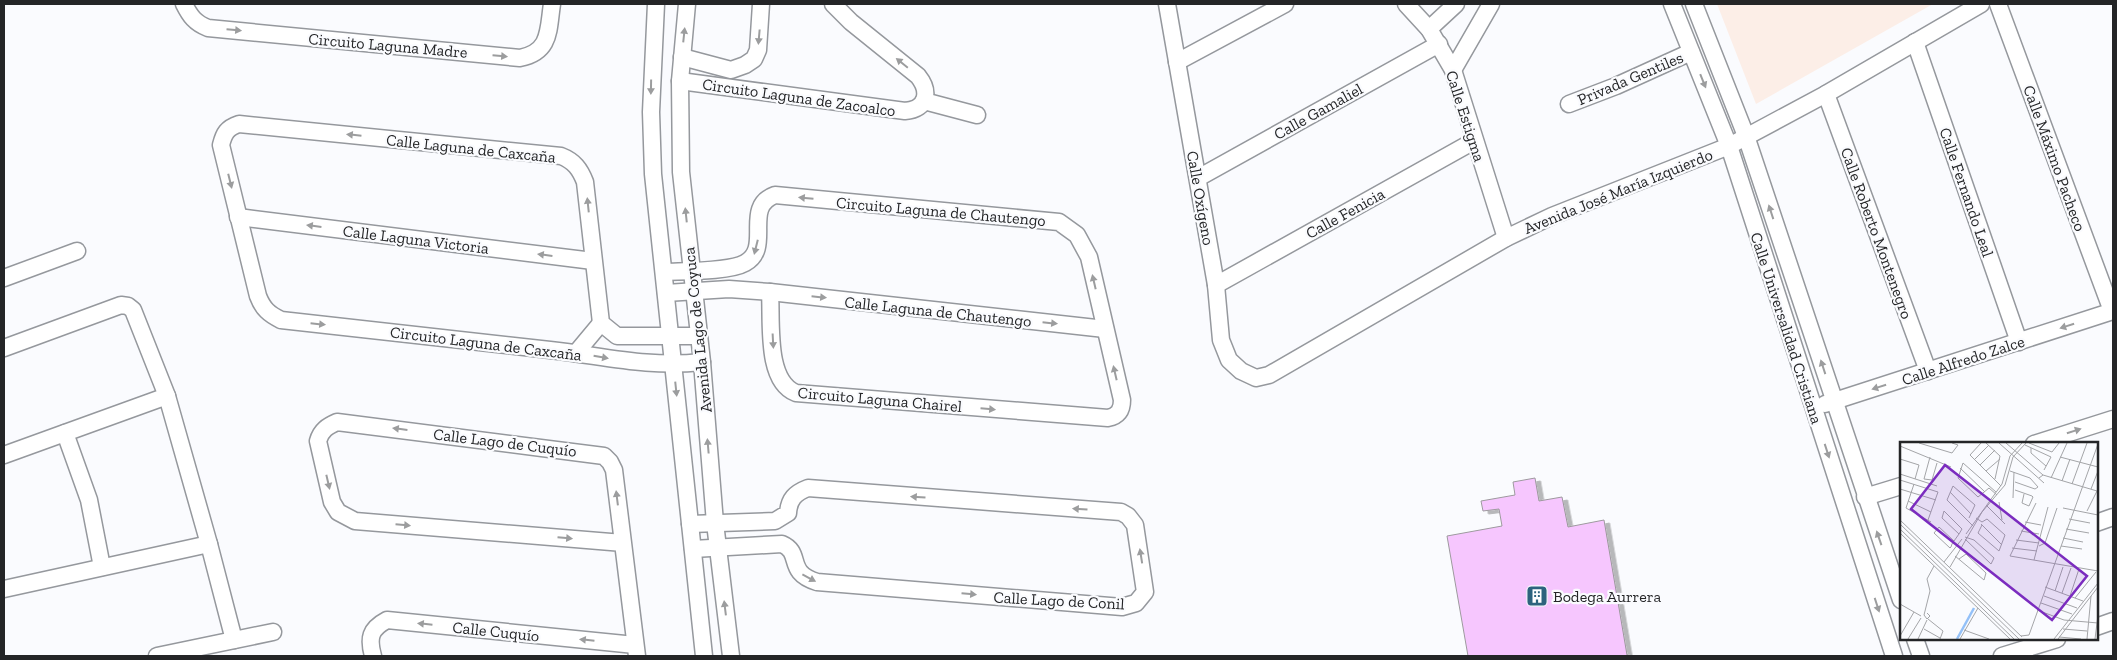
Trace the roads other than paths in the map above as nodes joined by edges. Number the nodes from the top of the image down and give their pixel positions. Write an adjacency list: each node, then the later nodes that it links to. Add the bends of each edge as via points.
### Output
1 (552, 4): 15 (street, Circuito Laguna Madre, one-way to 1, via 198,24 208,28 520,58 534,55 546,40)
2 (656, 4): 37 (street, Avenida Lago de Coyuca, one-way to 37, via 651,112 653,174)
3 (687, 4): 20 (street, Avenida Lago de Coyuca, one-way to 3)
4 (762, 4): 20 (street, Circuito Laguna de Zacoalco, one-way to 20, via 758,50 754,59 745,66 730,70)
5 (833, 4): 25 (street, one-way to 5, via 925,85 918,76 850,22)
6 (1167, 4): 21 (street, Calle Oxígeno)
7 (1285, 4): 21 (street)
8 (1406, 4): 16 (street, Calle Estigma)
9 (1456, 4): 16 (street)
10 (1490, 4): 22 (street)
11 (1672, 4): 19 (street, Calle Universalidad Cristiana)
12 (1694, 4): 28 (street, Calle Universalidad Cristiana)
13 (1981, 4): 17 (street, Avenida José María Izquierdo)
14 (1998, 4): 43 (street, Calle Máximo Pacheco)
15 (187, 10)
16 (1429, 29): 18 (street, Calle Estigma)
17 (1915, 42): 24 (street, Avenida José María Izquierdo); 48 (street, Calle Fernando Leal)
18 (1439, 44): 22 (street, Calle Estigma); 31 (street, Calle Gamaliel)
19 (1692, 52): 26 (street, Privada Gentiles); 30 (street, Calle Universalidad Cristiana, one-way to 30)
20 (682, 57): 23 (street, Avenida Lago de Coyuca)
21 (1176, 62): 31 (street, Calle Oxígeno)
22 (1453, 70): 29 (street, Calle Estigma)
23 (680, 82): 25 (street, Circuito Laguna de Zacoalco, via 905,111 918,107); 36 (street, Avenida Lago de Coyuca, one-way to 23, via 681,172)
24 (1826, 94): 28 (street, Avenida José María Izquierdo); 53 (street, Calle Roberto Montenegro)
25 (924, 101): 27 (street)
26 (1569, 104)
27 (977, 115)
28 (1746, 136): 30 (street, Avenida José María Izquierdo); 56 (street, Calle Universalidad Cristiana, one-way to 28)
29 (1474, 141): 33 (street, Calle Estigma); 39 (street, Calle Fenicia)
30 (1728, 146): 33 (street, Avenida José María Izquierdo, via 1560,212); 57 (street, Calle Universalidad Cristiana)
31 (1198, 178): 39 (street, Calle Oxígeno)
32 (238, 217): 35 (street, Calle Laguna Victoria, one-way to 32); 35 (street, Calle Laguna de Caxcaña, one-way to 32, via 585,182 575,164 561,156 239,124 231,126 224,134 221,145); 50 (street, Circuito Laguna de Caxcaña, one-way to 50, via 262,306 281,320)
33 (1506, 238): 54 (street, Avenida José María Izquierdo, via 1269,375)
34 (77, 251): 38 (street)
35 (594, 261): 44 (street, Calle Laguna de Caxcaña)
36 (692, 270): 37 (street, Circuito Laguna de Chautengo); 40 (street, Avenida Lago de Coyuca); 45 (street, Circuito Laguna de Chautengo, one-way to 36, via 1084,245 1077,235 1059,222 775,195 764,201 758,210 758,246 752,258 742,265)
37 (664, 272): 42 (street, Avenida Lago de Coyuca)
38 (4, 278)
39 (1216, 284): 54 (street, Calle Oxígeno, via 1221,340 1229,360 1240,371)
40 (694, 292): 41 (street, via 729,289); 42 (street); 47 (street, Avenida Lago de Coyuca)
41 (770, 292): 45 (street, Calle Laguna de Chautengo, one-way to 45); 58 (street, Circuito Laguna Chairel, one-way to 58, via 774,363 780,382 796,393 1108,418)
42 (666, 293): 46 (street, Avenida Lago de Coyuca)
43 (2113, 311): 48 (street, Calle Alfredo Zalce, one-way to 48)
44 (601, 323): 46 (street, via 617,336); 50 (street)
45 (1105, 329): 58 (street, Circuito Laguna de Chautengo, one-way to 45, via 1122,400)
46 (671, 336): 47 (street); 52 (street, Avenida Lago de Coyuca)
47 (699, 336): 51 (street, Avenida Lago de Coyuca)
48 (2019, 342): 53 (street, Calle Alfredo Zalce)
49 (4, 348): 55 (street, via 128,306 133,310)
50 (576, 353): 52 (street, Circuito Laguna de Caxcaña, one-way to 52, via 639,364)
51 (702, 362): 52 (street, Circuito Laguna de Caxcaña); 66 (street, Avenida Lago de Coyuca, one-way to 51)
52 (674, 365): 68 (street, Avenida Lago de Coyuca, one-way to 68)
53 (1928, 371): 56 (street, Calle Alfredo Zalce, one-way to 56)
54 (1256, 378)
55 (167, 396): 60 (street); 70 (street)
56 (1834, 401): 57 (street, Calle Alfredo Zalce); 64 (street, Calle Universalidad Cristiana)
57 (1812, 408): 87 (street, Calle Universalidad Cristiana, one-way to 87)
58 (1116, 415)
59 (2113, 418): 61 (street, one-way to 59)
60 (65, 433): 62 (street); 73 (street, via 90,500)
61 (2040, 442)
62 (4, 455)
63 (1900, 486): 64 (street)
64 (1865, 497): 75 (street, Calle Universalidad Cristiana, one-way to 64)
65 (2113, 518): 67 (street)
66 (714, 523): 68 (street, Calle Lago de Conil); 71 (street, Avenida Lago de Coyuca); 71 (street, Calle Lago de Conil, one-way to 66, via 782,544 792,551 797,571 817,582 1122,607 1136,603 1145,592 1135,524 1120,512 808,488 795,495 789,502 788,513 776,521)
67 (2097, 523)
68 (690, 524): 72 (street, Avenida Lago de Coyuca)
69 (623, 543): 69 (street, Calle Lago de Cuquío, one-way to 69, via 614,470 604,456 337,422 320,435 318,441 332,502 338,512 355,522); 83 (street, Calle Lago de Cuquío)
70 (210, 544): 73 (street); 79 (street)
71 (718, 548): 72 (street, Calle Lago de Conil); 86 (street, Avenida Lago de Coyuca, one-way to 71)
72 (693, 549): 85 (street, Avenida Lago de Coyuca)
73 (102, 567): 74 (street)
74 (4, 588)
75 (1899, 591)
76 (2113, 621): 77 (street)
77 (2097, 627)
78 (273, 632): 79 (street)
79 (234, 640): 84 (street)
80 (1915, 640): 88 (street)
81 (2055, 640): 89 (street)
82 (371, 649): 83 (street, Calle Cuquío, one-way to 82, via 387,620 371,632)
83 (636, 650)
84 (157, 656)
85 (704, 656)
86 (731, 656)
87 (1894, 656)
88 (1921, 656)
89 (2002, 656)

